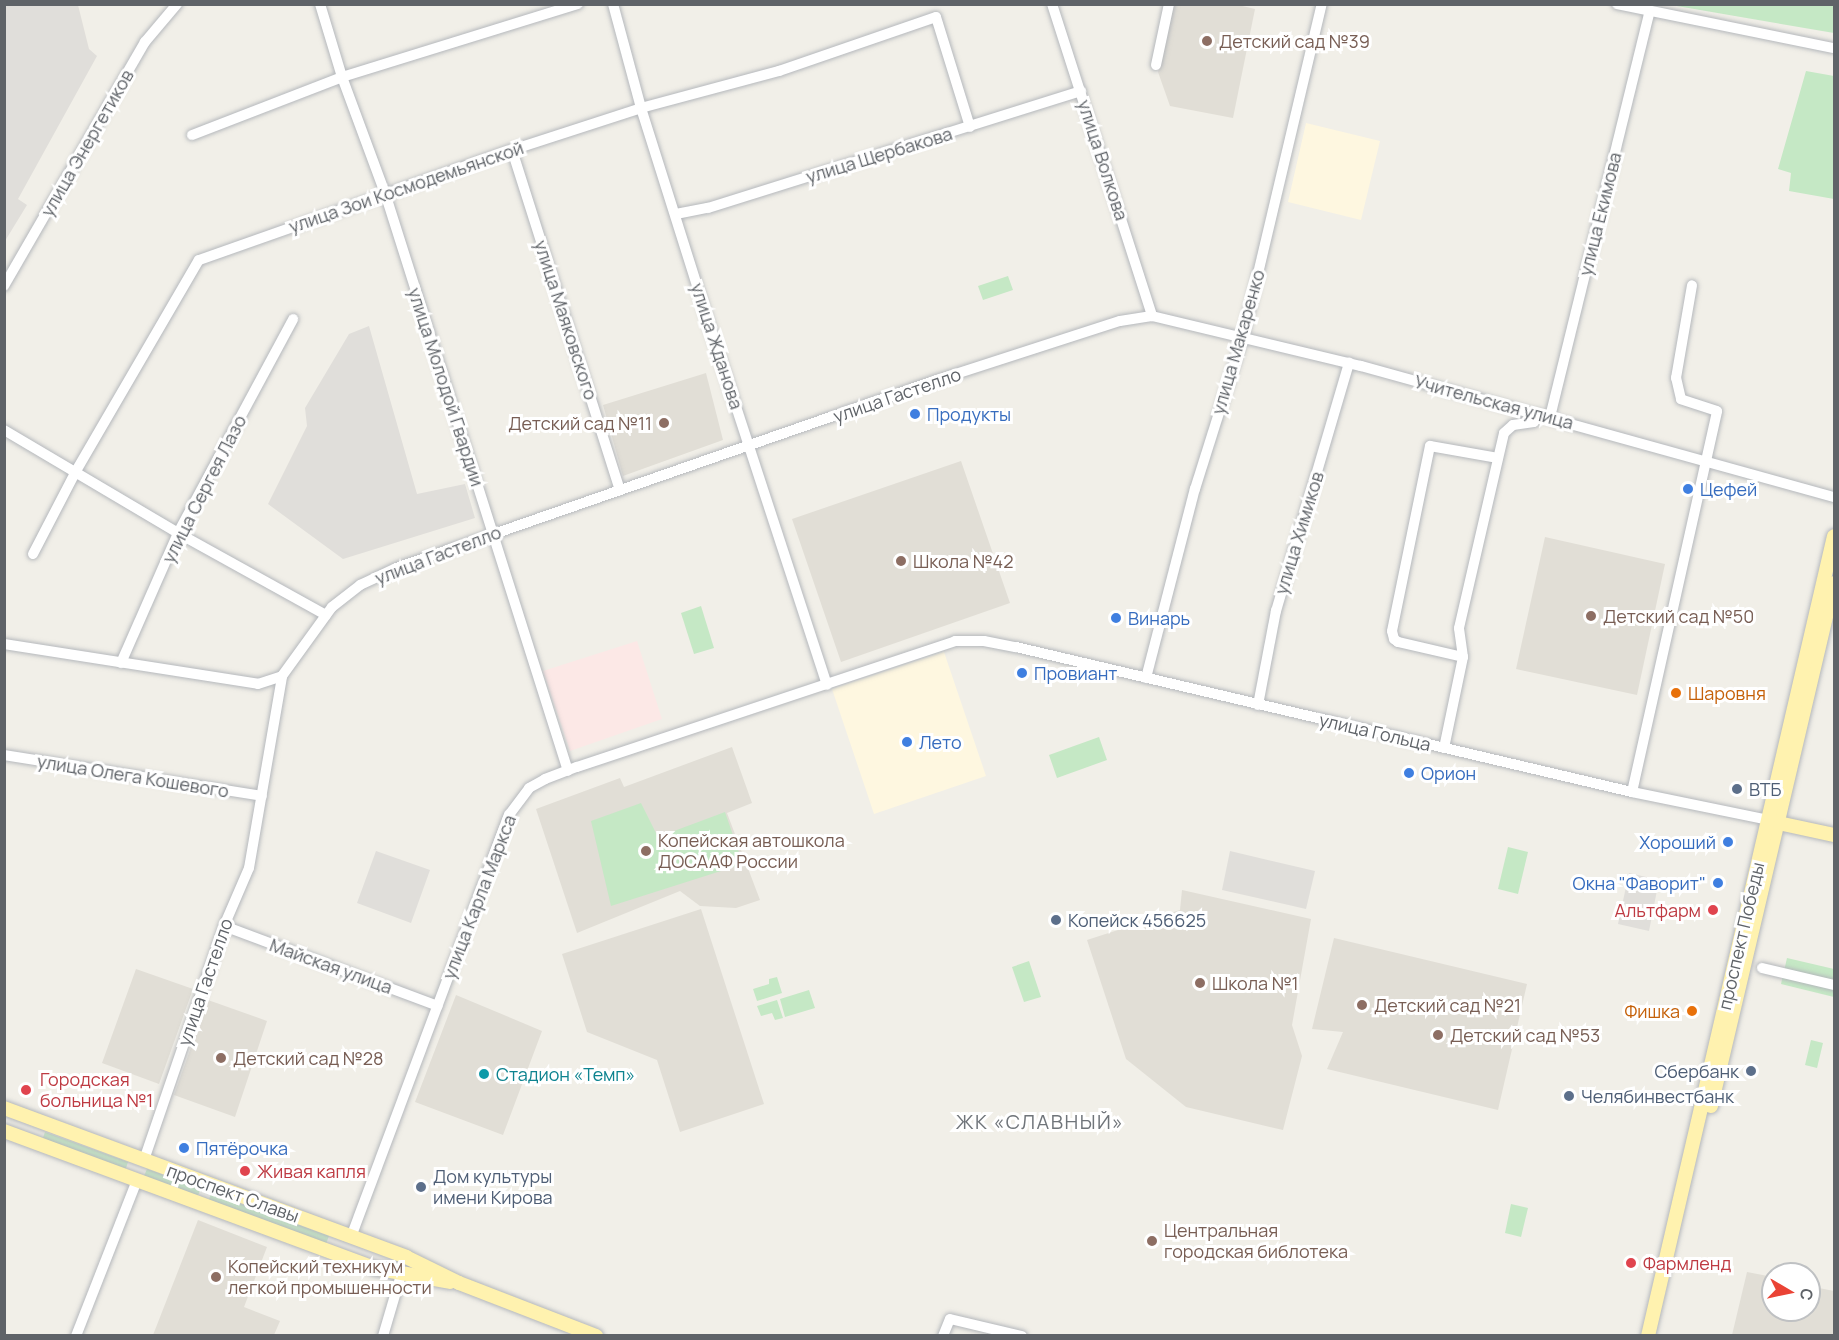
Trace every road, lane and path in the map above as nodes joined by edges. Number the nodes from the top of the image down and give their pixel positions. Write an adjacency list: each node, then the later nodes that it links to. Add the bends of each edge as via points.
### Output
1 (177, 4): 21 (street, улица Энергетиков, via 146,42)
2 (320, 4): 12 (street, улица Молодой Гвардии)
3 (578, 4): 12 (street)
4 (1052, 4): 13 (street, улица Волкова)
5 (1169, 4): 11 (street)
6 (1322, 4): 24 (street, улица Макаренко)
7 (1617, 4): 9 (street)
8 (615, 5): 14 (street, улица Жданова)
9 (1650, 11): 10 (street); 27 (street, улица Екимова)
10 (1834, 48)
11 (1156, 65)
12 (342, 77): 16 (street); 18 (street, улица Молодой Гвардии)
13 (1081, 92): 15 (street, улица Щербакова); 22 (street, улица Волкова)
14 (641, 108): 15 (street, улица Зои Космодемьянской, via 779,70 936,17); 17 (street, улица Зои Космодемьянской); 19 (street, улица Жданова)
15 (970, 127): 19 (street, улица Щербакова, via 708,208)
16 (192, 135)
17 (512, 150): 18 (street, улица Зои Космодемьянской); 33 (street, улица Маяковского)
18 (385, 193): 32 (street, улица Зои Космодемьянской, via 199,260); 36 (street, улица Молодой Гвардии)
19 (676, 214): 29 (street, улица Жданова)
20 (1692, 285): 31 (street, via 1676,378 1681,399 1717,411)
21 (4, 286)
22 (1152, 316): 24 (street, Учительская улица); 29 (street, улица Гастелло, via 1108,325 934,381)
23 (293, 319): 35 (street, улица Сергея Лазо)
24 (1243, 337): 25 (street, Учительская улица); 46 (street, улица Макаренко, via 1195,489)
25 (1349, 363): 26 (street, Учительская улица); 48 (street, улица Химиков, via 1276,611)
26 (1538, 414): 27 (street, Учительская улица); 30 (street, via 1534,422 1508,427)
27 (1550, 417): 31 (street, Учительская улица)
28 (4, 430): 32 (street)
29 (749, 446): 33 (street, улица Гастелло); 47 (street, улица Жданова)
30 (1498, 458): 43 (street, via 1459,628); 43 (street, via 1430,446 1392,631 1398,642)
31 (1707, 462): 34 (street, Учительская улица); 52 (street)
32 (75, 471): 35 (street); 38 (street, улица Зои Космодемьянской)
33 (620, 490): 36 (street, улица Гастелло)
34 (1834, 497)
35 (178, 533): 40 (street); 44 (street, улица Сергея Лазо)
36 (493, 533): 40 (street, улица Гастелло, via 360,585); 51 (street, улица Молодой Гвардии)
37 (1834, 536): 54 (main road, проспект Победы)
38 (33, 554)
39 (1834, 583): 54 (main road, проспект Победы)
40 (326, 615): 45 (street, улица Гастелло)
41 (984, 641): 46 (street, улица Гольца); 47 (street, улица Карла Маркса, via 955,641)
42 (4, 644): 44 (street)
43 (1463, 657): 49 (street)
44 (121, 663): 45 (street, via 258,684)
45 (282, 676): 53 (street, улица Гастелло)
46 (1146, 678): 48 (street, улица Гольца)
47 (827, 685): 51 (street, улица Карла Маркса)
48 (1258, 705): 49 (street, улица Гольца)
49 (1444, 748): 52 (street, улица Гольца)
50 (4, 755): 53 (street, улица Олега Кошевого)
51 (568, 771): 59 (street, улица Карла Маркса, via 529,788 508,815)
52 (1632, 792): 54 (street, улица Гольца)
53 (262, 796): 56 (street, улица Гастелло, via 249,868)
54 (1773, 821): 55 (main road); 76 (main road, проспект Победы); 77 (main road, проспект Победы)
55 (1834, 835)
56 (224, 926): 59 (street, Майская улица); 62 (street, улица Гастелло)
57 (1762, 968): 58 (street)
58 (1834, 985)
59 (438, 1005): 66 (street, улица Карла Маркса)
60 (4, 1108): 62 (main road, проспект Славы)
61 (4, 1131): 63 (main road, проспект Славы)
62 (144, 1160): 63 (main road, улица Гастелло); 64 (main road, проспект Славы)
63 (136, 1180): 65 (main road, проспект Славы); 72 (street, улица Гастелло)
64 (211, 1185): 65 (main road); 66 (main road, проспект Славы)
65 (203, 1205): 68 (main road, проспект Славы)
66 (351, 1237): 67 (main road, проспект Славы); 68 (main road, улица Карла Маркса)
67 (406, 1257): 69 (main road); 70 (main road, проспект Славы)
68 (344, 1258): 69 (main road, проспект Славы)
69 (400, 1275): 70 (main road, проспект Славы); 73 (street)
70 (459, 1283): 74 (main road, проспект Славы)
71 (944, 1332): 75 (street, via 950,1319)
72 (76, 1335)
73 (383, 1335)
74 (596, 1335)
75 (1022, 1335)
76 (1648, 1335)
77 (1658, 1335)

